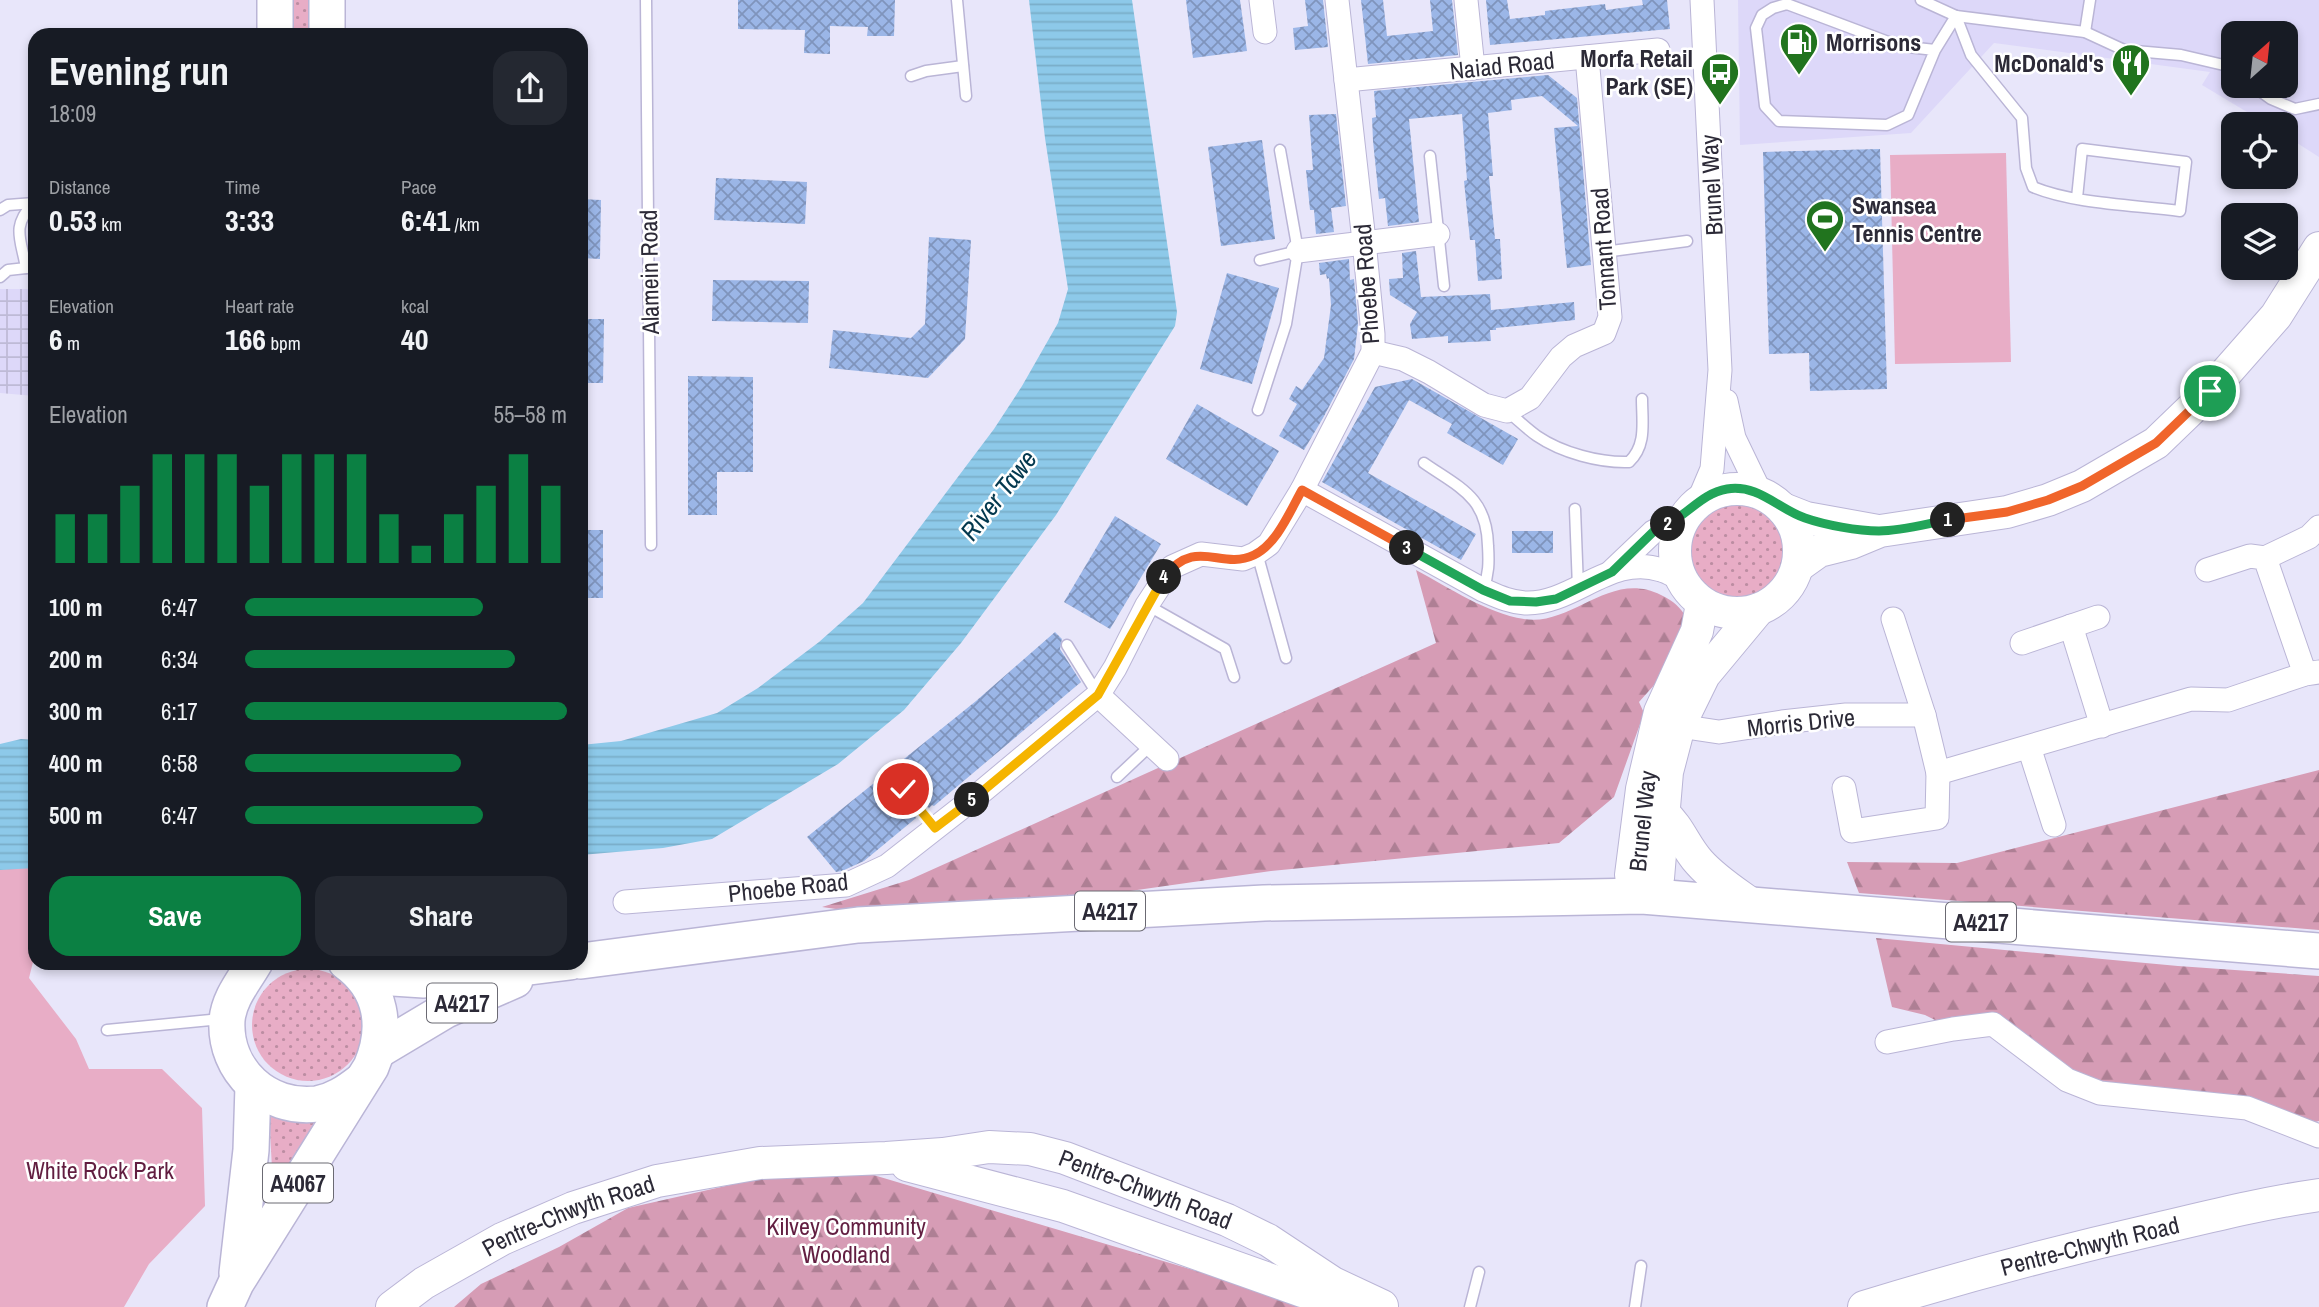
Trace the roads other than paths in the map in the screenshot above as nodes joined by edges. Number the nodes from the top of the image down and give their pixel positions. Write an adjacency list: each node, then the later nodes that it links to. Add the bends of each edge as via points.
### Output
1 (275, 0): 12 (main road)
2 (327, 0): 13 (main road)
3 (646, 0): 56 (lane, Alamein Road)
4 (957, 0): 20 (lane)
5 (1261, 0): 14 (street)
6 (1337, 0): 23 (street, Phoebe Road)
7 (1466, 0): 21 (street)
8 (1702, 0): 45 (street, Brunel Way)
9 (1921, 0): 11 (lane)
10 (2090, 0): 15 (lane)
11 (1956, 16): 15 (lane); 17 (lane); 29 (lane, via 1971,55 2022,118 2026,168 2033,187)
12 (275, 28)
13 (327, 28)
14 (1265, 32)
15 (2085, 32): 19 (lane, via 2124,50)
16 (1658, 50): 18 (street, Naiad Road)
17 (1935, 50): 17 (lane, via 1908,115 1886,125 1779,121 1765,106 1756,28 1762,15 1787,4 1899,46)
18 (1587, 57): 21 (street, Naiad Road); 38 (street, Tonnant Road)
19 (2221, 64)
20 (963, 66): 22 (lane); 24 (lane)
21 (1474, 68): 23 (street, Naiad Road)
22 (911, 76)
23 (1346, 80): 35 (street, Phoebe Road)
24 (966, 96)
25 (2271, 98): 26 (lane, via 2295,109)
26 (2319, 104)
27 (1280, 150): 37 (lane)
28 (1430, 156): 33 (lane)
29 (2077, 198): 29 (lane, via 2180,211 2186,162 2082,149)
30 (28, 203): 31 (lane)
31 (0, 211)
32 (28, 211): 39 (lane, via 19,223 19,234)
33 (1438, 233): 35 (street); 43 (lane)
34 (1687, 241): 38 (lane)
35 (1364, 242): 37 (street); 44 (street, Phoebe Road)
36 (2319, 248): 55 (main road, via 2276,316 2210,391 2156,443 2048,500 2007,512)
37 (1298, 251): 40 (lane); 47 (lane, via 1286,324)
38 (1604, 252): 48 (street, Tonnant Road, via 1610,317 1604,333 1560,356 1530,398)
39 (28, 259)
40 (1260, 260)
41 (28, 267): 42 (lane, via 8,270)
42 (0, 277)
43 (1444, 286)
44 (1373, 352): 48 (street, via 1403,359 1484,405); 50 (street, Phoebe Road)
45 (1720, 370): 51 (street, Brunel Way, via 1734,438); 52 (street, Brunel Way, via 1712,469)
46 (1642, 399): 48 (lane, via 1642,438 1638,454 1629,462 1566,451 1539,437)
47 (1258, 410)
48 (1507, 411)
49 (1424, 463): 64 (lane, via 1469,494 1483,513 1489,573)
50 (1302, 490): 57 (street, Phoebe Road, via 1269,544); 64 (street)
51 (1772, 501): 52 (main road, via 1749,490 1729,489 1713,493); 55 (main road, via 1806,518); 59 (main road, via 1794,525 1800,545)
52 (1692, 508): 61 (street, via 1653,532); 62 (main road, via 1678,529 1674,546)
53 (1575, 509): 63 (lane)
54 (2319, 527): 58 (street, via 2309,537)
55 (1880, 531): 59 (main road, via 1819,551)
56 (651, 545)
57 (1257, 553): 66 (street, Phoebe Road, via 1243,559 1201,554 1188,559 1172,567); 73 (lane)
58 (2265, 558): 60 (street, via 2250,556); 74 (street)
59 (1798, 566): 67 (main road, via 1790,585)
60 (2207, 570)
61 (1612, 572): 62 (street, via 1644,566); 63 (street)
62 (1681, 579): 65 (main road)
63 (1578, 588): 64 (street, via 1556,599 1526,603)
64 (1483, 590)
65 (1702, 604): 67 (main road, via 1721,612); 89 (main road, Brunel Way, via 1692,642 1660,712 1642,789 1631,875)
66 (1147, 605): 75 (lane, via 1225,649); 76 (street, Phoebe Road)
67 (1758, 610): 78 (main road, Brunel Way, via 1704,675)
68 (2098, 617): 70 (street)
69 (1893, 619): 77 (street)
70 (2071, 626): 71 (street); 79 (street)
71 (2022, 643)
72 (1068, 645): 76 (lane)
73 (1286, 658)
74 (2312, 673): 79 (street, via 2228,699 2191,699)
75 (1234, 677)
76 (1098, 695): 81 (street); 88 (street, Phoebe Road)
77 (1924, 715): 78 (street, Morris Drive, via 1846,715 1719,732); 82 (street)
78 (1679, 726): 86 (main road, Brunel Way)
79 (2102, 726): 80 (street)
80 (2029, 747): 82 (street); 87 (street)
81 (1159, 752): 83 (lane)
82 (1938, 773): 84 (street, via 1937,818 1852,831)
83 (1117, 777)
84 (1844, 788)
85 (903, 789): 88 (lane)
86 (1663, 813): 89 (main road, Brunel Way, via 1658,878); 91 (main road, via 1677,825 1698,862)
87 (2054, 825)
88 (935, 828): 90 (street, Phoebe Road, via 887,866 846,885)
89 (1642, 896): 91 (main road, A4217); 93 (main road, A4217, via 1264,902 858,925)
90 (625, 902)
91 (1751, 904): 92 (main road, A4217)
92 (2319, 951)
93 (588, 960)
94 (253, 970): 99 (main road, A4067, via 234,995)
95 (355, 970): 102 (main road, A4067, via 376,998 382,1024)
96 (361, 970): 97 (main road, A4217, via 424,979)
97 (504, 970)
98 (549, 970): 102 (main road, A4217, via 446,1010)
99 (227, 1019): 100 (lane); 104 (main road, A4067, via 228,1044 237,1067)
100 (107, 1030)
101 (1887, 1042): 105 (street, via 1993,1024 2067,1080 2100,1093 2247,1108)
102 (379, 1050): 103 (main road, A4067)
103 (360, 1082): 104 (main road, A4067, via 341,1096 296,1105); 110 (main road, A4067)
104 (253, 1086): 110 (main road, A4067, via 251,1150)
105 (2319, 1136)
106 (886, 1158): 111 (main road, Pentre-Chwyth Road, via 761,1163 657,1181 573,1208 502,1239 424,1283); 112 (main road, Pentre-Chwyth Road, via 1063,1206 1302,1291); 112 (main road, Pentre-Chwyth Road, via 989,1147 1030,1149 1065,1158 1227,1220 1268,1240 1333,1283)
107 (2319, 1195): 115 (main road, Pentre-Chwyth Road, via 2269,1202 2052,1253)
108 (1641, 1266): 114 (lane)
109 (1479, 1272): 113 (lane)
110 (231, 1295)
111 (392, 1307)
112 (1385, 1307)
113 (1469, 1307)
114 (1635, 1307)
115 (1864, 1307)

